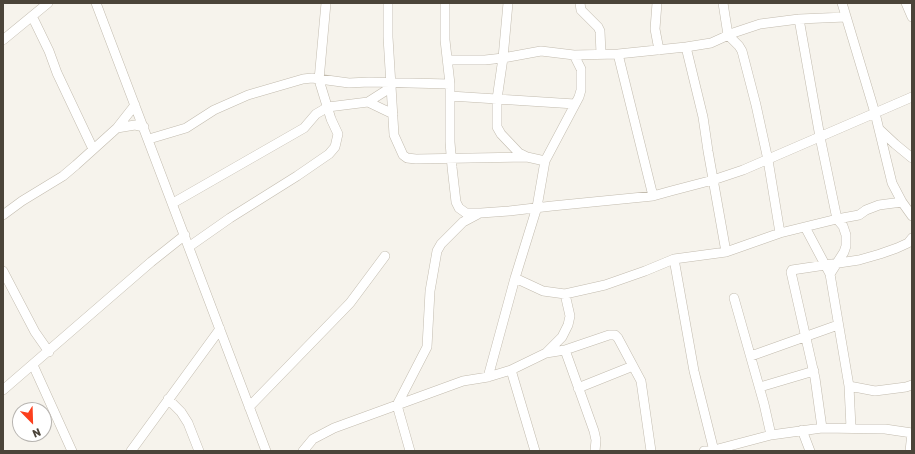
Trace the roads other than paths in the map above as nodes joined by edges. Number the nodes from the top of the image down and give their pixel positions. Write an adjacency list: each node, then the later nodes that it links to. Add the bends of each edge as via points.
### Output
1 (48, 3): 12 (street)
2 (96, 3): 35 (street)
3 (326, 3): 27 (street)
4 (388, 3): 29 (street)
5 (445, 3): 25 (street)
6 (508, 3): 24 (street)
7 (580, 3): 21 (street, via 581,10 600,31)
8 (657, 3): 19 (street, via 655,29)
9 (723, 3): 16 (street)
10 (842, 3): 13 (street)
11 (906, 3): 14 (street)
12 (32, 16): 17 (street); 44 (street)
13 (846, 17): 15 (street); 37 (street)
14 (912, 17)
15 (800, 19): 16 (street, via 760,24); 42 (street)
16 (728, 35): 18 (street, via 711,43); 48 (street, via 742,51)
17 (3, 40)
18 (686, 47): 19 (street); 50 (street, via 703,117)
19 (659, 50): 22 (street)
20 (589, 54): 21 (street); 23 (street); 26 (street)
21 (601, 54): 22 (street)
22 (618, 54): 51 (street)
23 (574, 55): 24 (street, via 541,51); 26 (street)
24 (503, 58): 25 (street); 32 (street)
25 (448, 60): 28 (street)
26 (581, 69): 34 (street, via 581,90)
27 (319, 80): 29 (street); 36 (street); 43 (street, via 303,79 248,96 214,110 182,129)
28 (450, 84): 29 (street, via 410,82); 30 (street)
29 (390, 85): 33 (street); 38 (street)
30 (450, 96): 32 (street); 47 (street)
31 (912, 97): 37 (street)
32 (497, 99): 34 (street); 45 (street, via 499,131)
33 (368, 102): 36 (street); 38 (street)
34 (575, 104): 49 (street)
35 (135, 105): 39 (street); 40 (street)
36 (328, 107): 53 (street, via 316,114 304,128); 63 (street, via 338,134 333,150 298,176)
37 (875, 113): 41 (street); 42 (street)
38 (392, 114): 47 (street, via 395,139 403,155 407,158)
39 (144, 127): 40 (street, via 131,125); 43 (street)
40 (117, 128): 44 (street)
41 (880, 130): 46 (street); 52 (street, via 892,183)
42 (820, 137): 48 (street); 58 (street)
43 (149, 140): 53 (street)
44 (93, 149): 56 (street, via 63,176)
45 (527, 157): 47 (street); 49 (street)
46 (912, 158)
47 (451, 159): 55 (street, via 455,197 459,208 466,213)
48 (768, 160): 50 (street); 60 (street)
49 (545, 161): 54 (street)
50 (713, 180): 51 (street); 64 (street)
51 (654, 196): 54 (street)
52 (902, 202): 57 (street); 58 (street, via 879,205 859,215)
53 (173, 203): 61 (street)
54 (537, 207): 55 (street); 71 (street)
55 (481, 213): 92 (street, via 463,222 437,251 430,291 427,347)
56 (3, 215)
57 (912, 216)
58 (837, 219): 59 (street); 67 (street, via 846,235 846,246)
59 (805, 227): 60 (street); 68 (street)
60 (780, 233): 64 (street)
61 (185, 235): 63 (street); 78 (street)
62 (911, 242): 67 (street, via 880,254)
63 (190, 246): 75 (street)
64 (726, 252): 66 (street)
65 (385, 256): 93 (street, via 350,303)
66 (674, 259): 72 (street, via 604,285); 99 (street, via 694,370)
67 (836, 264): 68 (street); 70 (street)
68 (826, 265): 70 (street); 76 (street, via 791,272)
69 (3, 271): 78 (street, via 35,332)
70 (830, 274): 74 (street)
71 (515, 278): 72 (street, via 543,291); 85 (street)
72 (565, 294): 79 (street, via 570,316 568,325 562,337)
73 (734, 298): 80 (street)
74 (838, 325): 76 (street); 87 (street)
75 (220, 329): 91 (street); 93 (street)
76 (805, 337): 80 (street); 84 (street)
77 (565, 350): 79 (street); 82 (street, via 615,335); 89 (street)
78 (49, 352): 81 (street)
79 (546, 353): 83 (street)
80 (751, 356): 88 (street)
81 (33, 365): 90 (street); 100 (street)
82 (633, 366): 89 (street); 108 (street, via 641,380)
83 (511, 370): 85 (street); 106 (street)
84 (814, 371): 88 (street); 94 (street)
85 (488, 377): 92 (street, via 463,381)
86 (912, 385): 87 (street, via 875,391)
87 (849, 386): 95 (street)
88 (760, 387): 98 (street)
89 (578, 388): 107 (street, via 595,436)
90 (3, 390)
91 (168, 399): 101 (street); 102 (street, via 188,422)
92 (397, 405): 104 (street, via 322,434 313,439); 105 (street)
93 (249, 407): 103 (street)
94 (822, 428): 95 (street); 96 (street)
95 (851, 428): 97 (street)
96 (802, 430): 98 (street); 110 (street)
97 (912, 433): 111 (street)
98 (771, 435): 99 (street)
99 (714, 450): 109 (street)
100 (72, 451)
101 (131, 451)
102 (199, 451)
103 (266, 451)
104 (303, 451)
105 (410, 451)
106 (535, 451)
107 (595, 451)
108 (650, 451)
109 (704, 451)
110 (810, 451)
111 (910, 451)

